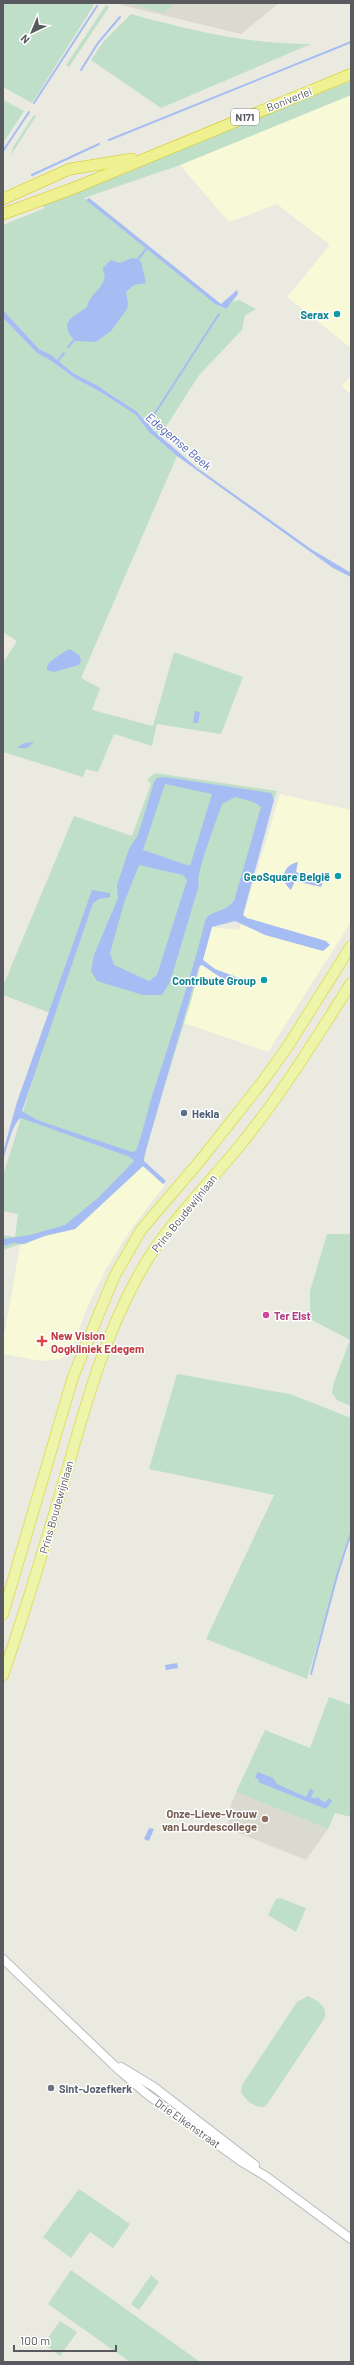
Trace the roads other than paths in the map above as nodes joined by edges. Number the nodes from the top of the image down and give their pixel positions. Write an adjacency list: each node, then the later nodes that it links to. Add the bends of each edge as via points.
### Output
1 (351, 74): 2 (highway, Boniverlei / N171)
2 (139, 160): 3 (highway, Boniverlei / N171, via 70,169); 4 (highway, Boniverlei / N171, via 74,188)
3 (3, 199)
4 (3, 214)
5 (351, 946): 7 (main road, Prins Boudewijnlaan, via 288,1046 209,1150 141,1230 114,1277 73,1376)
6 (351, 983): 8 (main road, Prins Boudewijnlaan, via 261,1118 163,1235 138,1275 116,1318 91,1385 35,1580)
7 (3, 1614)
8 (3, 1675)
9 (3, 1959): 10 (street, Drie Eikenstraat, via 114,2063 154,2087 243,2155 267,2177)
10 (351, 2239)

